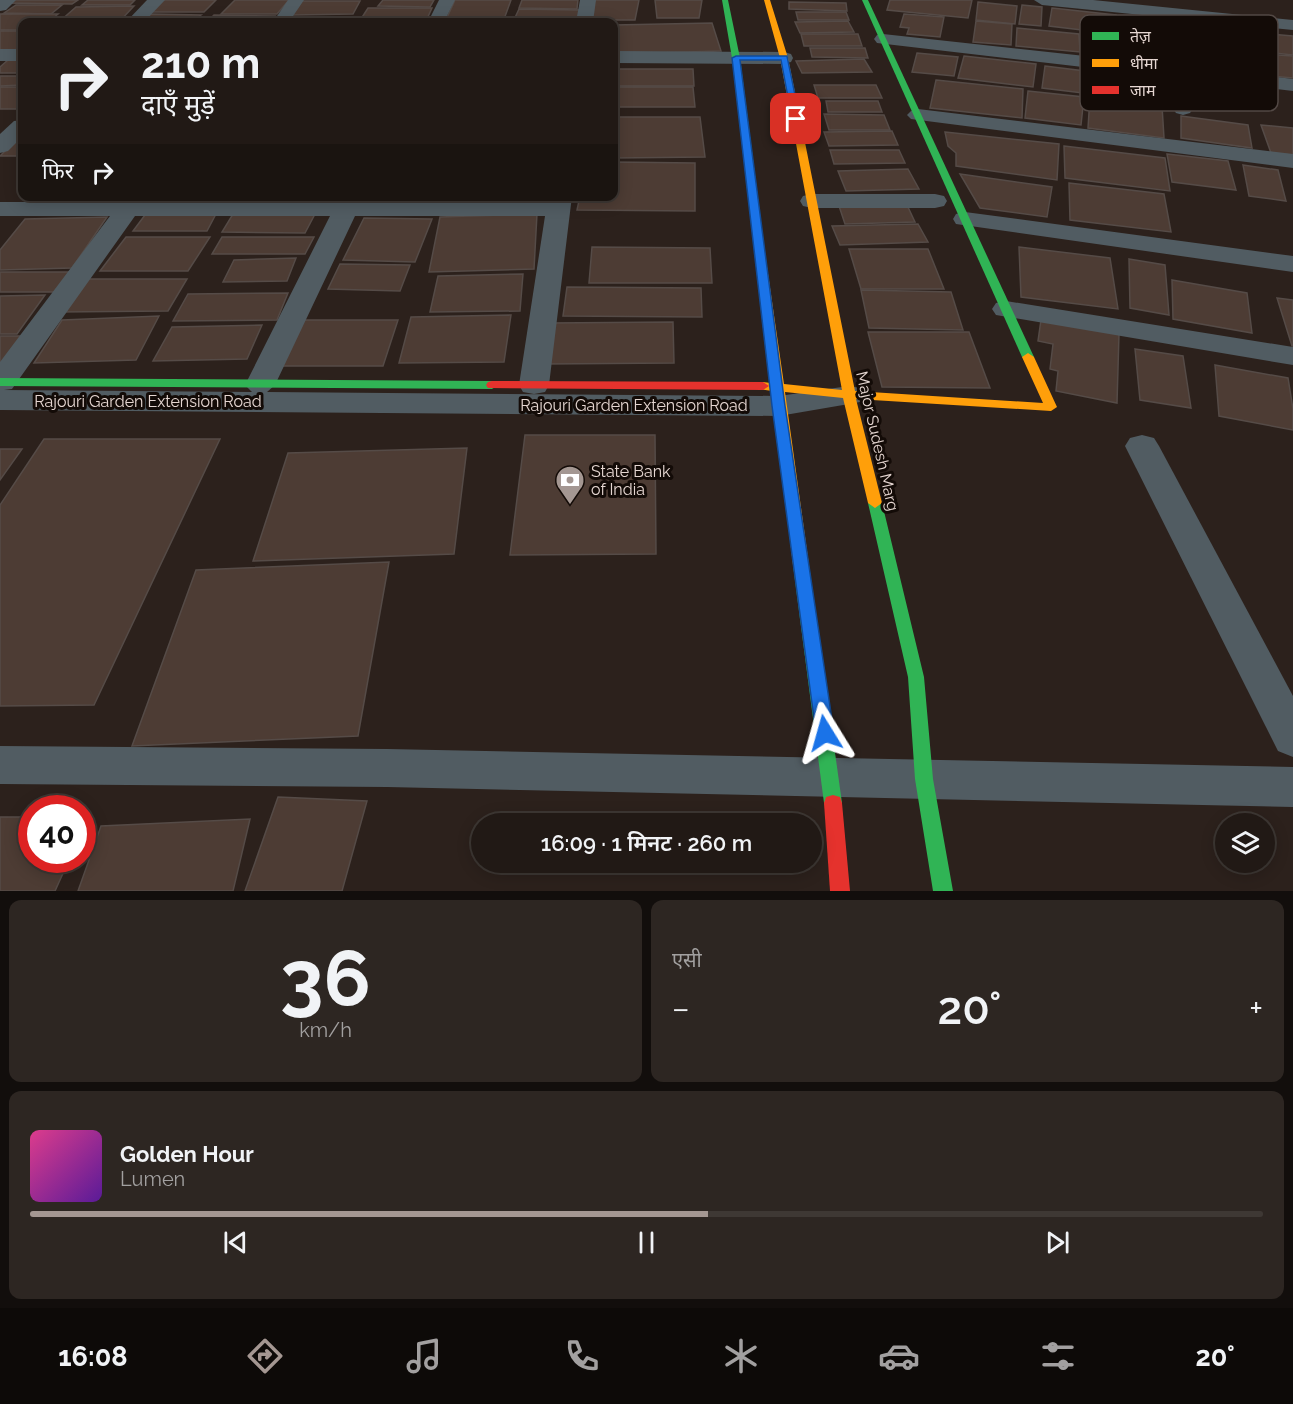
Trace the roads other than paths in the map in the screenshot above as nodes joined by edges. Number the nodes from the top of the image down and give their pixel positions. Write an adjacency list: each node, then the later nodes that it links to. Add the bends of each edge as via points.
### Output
1 (8, 0): 10 (street)
2 (157, 0): 12 (street)
3 (296, 0): 13 (street)
4 (447, 0): 14 (street)
5 (588, 0): 15 (street)
6 (725, 0): 22 (street)
7 (767, 0): 23 (street, Major Sudesh Marg)
8 (865, 0): 18 (street)
9 (1042, 0): 11 (street)
10 (0, 6)
11 (1200, 15)
12 (138, 18)
13 (284, 18)
14 (438, 18)
15 (586, 18)
16 (1278, 23): 17 (street)
17 (1293, 25)
18 (883, 39): 24 (street); 27 (street)
19 (0, 55): 20 (street)
20 (18, 55)
21 (618, 57): 22 (street)
22 (736, 58): 23 (street); 47 (street)
23 (784, 58): 33 (street, Major Sudesh Marg)
24 (1080, 61)
25 (1278, 83): 26 (street)
26 (1293, 85)
27 (918, 115): 32 (street); 39 (street)
28 (18, 130): 29 (street)
29 (0, 146)
30 (0, 158): 31 (street)
31 (18, 158)
32 (1293, 160)
33 (812, 201): 34 (street); 46 (street, Major Sudesh Marg)
34 (935, 201)
35 (559, 203): 37 (street); 44 (street)
36 (129, 208): 37 (street); 38 (street); 45 (street)
37 (346, 209): 43 (street)
38 (0, 210)
39 (965, 219): 40 (street); 41 (street)
40 (1293, 264)
41 (1006, 309): 42 (street); 46 (street, via 1051,407)
42 (1293, 356)
43 (260, 385): 44 (street, Rajouri Garden Extension Road); 45 (street, Rajouri Garden Extension Road)
44 (534, 385): 47 (street, Rajouri Garden Extension Road)
45 (0, 388): 47 (street, Rajouri Garden Extension Road)
46 (849, 395): 47 (street, Rajouri Garden Extension Road); 52 (street, Major Sudesh Marg, via 916,677)
47 (777, 396): 51 (street)
48 (1142, 446): 49 (street)
49 (1293, 738)
50 (0, 765): 51 (street, via 387,768)
51 (831, 779): 52 (street); 54 (street)
52 (924, 779): 53 (street); 55 (street, Major Sudesh Marg)
53 (1293, 787)
54 (840, 891)
55 (943, 891)

